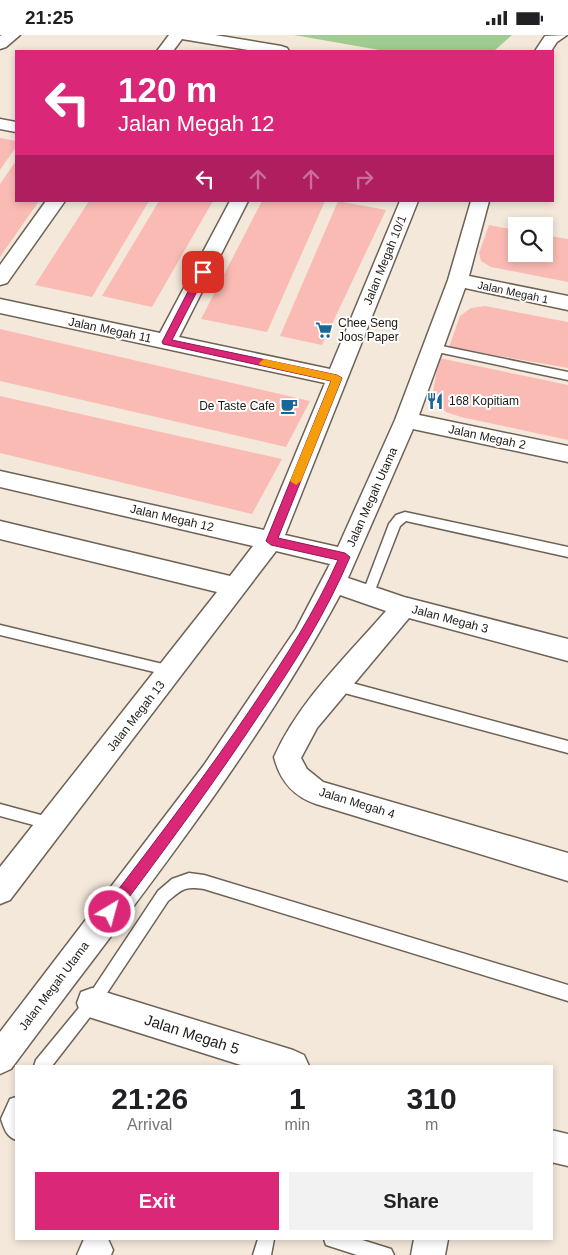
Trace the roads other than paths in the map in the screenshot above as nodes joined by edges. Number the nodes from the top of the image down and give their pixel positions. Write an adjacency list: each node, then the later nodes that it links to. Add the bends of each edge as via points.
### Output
1 (12, 35): 5 (street)
2 (177, 35): 7 (street)
3 (187, 35): 8 (street)
4 (558, 35): 9 (street, via 551,39)
5 (0, 44)
6 (568, 47): 10 (street)
7 (166, 50)
8 (275, 50)
9 (545, 50)
10 (550, 50)
11 (0, 124): 12 (street)
12 (15, 127)
13 (55, 202): 17 (street)
14 (238, 202): 21 (street)
15 (409, 202): 24 (street, Jalan Megah 10/1)
16 (480, 202): 18 (street, Jalan Megah Utama)
17 (0, 279)
18 (458, 280): 19 (street, Jalan Megah 1); 22 (street, Jalan Megah Utama)
19 (568, 303)
20 (0, 306): 21 (street, Jalan Megah 11)
21 (166, 342): 24 (street, Jalan Megah 11)
22 (432, 348): 23 (lane); 25 (street, Jalan Megah Utama)
23 (568, 376)
24 (337, 378): 29 (street, Jalan Megah 10/1)
25 (406, 420): 26 (street, Jalan Megah 2); 31 (street, Jalan Megah Utama)
26 (568, 454)
27 (0, 479): 29 (street, Jalan Megah 12)
28 (0, 529): 33 (street)
29 (271, 541): 31 (street, Jalan Megah 12); 33 (street, Jalan Megah 13)
30 (568, 552): 34 (lane, via 405,515 395,524)
31 (345, 557): 32 (street, Jalan Megah Utama)
32 (334, 583): 34 (street, Jalan Megah 3); 47 (street, Jalan Megah Utama, via 305,636 214,774)
33 (236, 587): 38 (street, Jalan Megah 13)
34 (368, 595): 35 (street, Jalan Megah 3)
35 (404, 607): 37 (street, Jalan Megah 3); 39 (street, Jalan Megah 4)
36 (1, 635): 38 (lane)
37 (568, 650)
38 (171, 671): 42 (street, Jalan Megah 13)
39 (337, 685): 40 (lane); 43 (street, Jalan Megah 4, via 308,719 287,757 291,772 302,783 316,792)
40 (568, 747)
41 (0, 810): 42 (lane)
42 (52, 824): 44 (street, Jalan Megah 13)
43 (568, 867)
44 (0, 890)
45 (568, 993): 46 (lane, via 189,880 177,884 163,896)
46 (92, 1003): 48 (lane); 49 (street, Jalan Megah 5)
47 (0, 1058)
48 (43, 1065)
49 (290, 1065)
50 (15, 1107): 51 (lane, via 9,1119)
51 (15, 1131)
52 (553, 1147): 53 (street)
53 (568, 1151)
54 (266, 1240): 57 (lane)
55 (335, 1240): 58 (lane)
56 (432, 1240): 59 (street)
57 (262, 1255)
58 (385, 1255)
59 (428, 1255)

